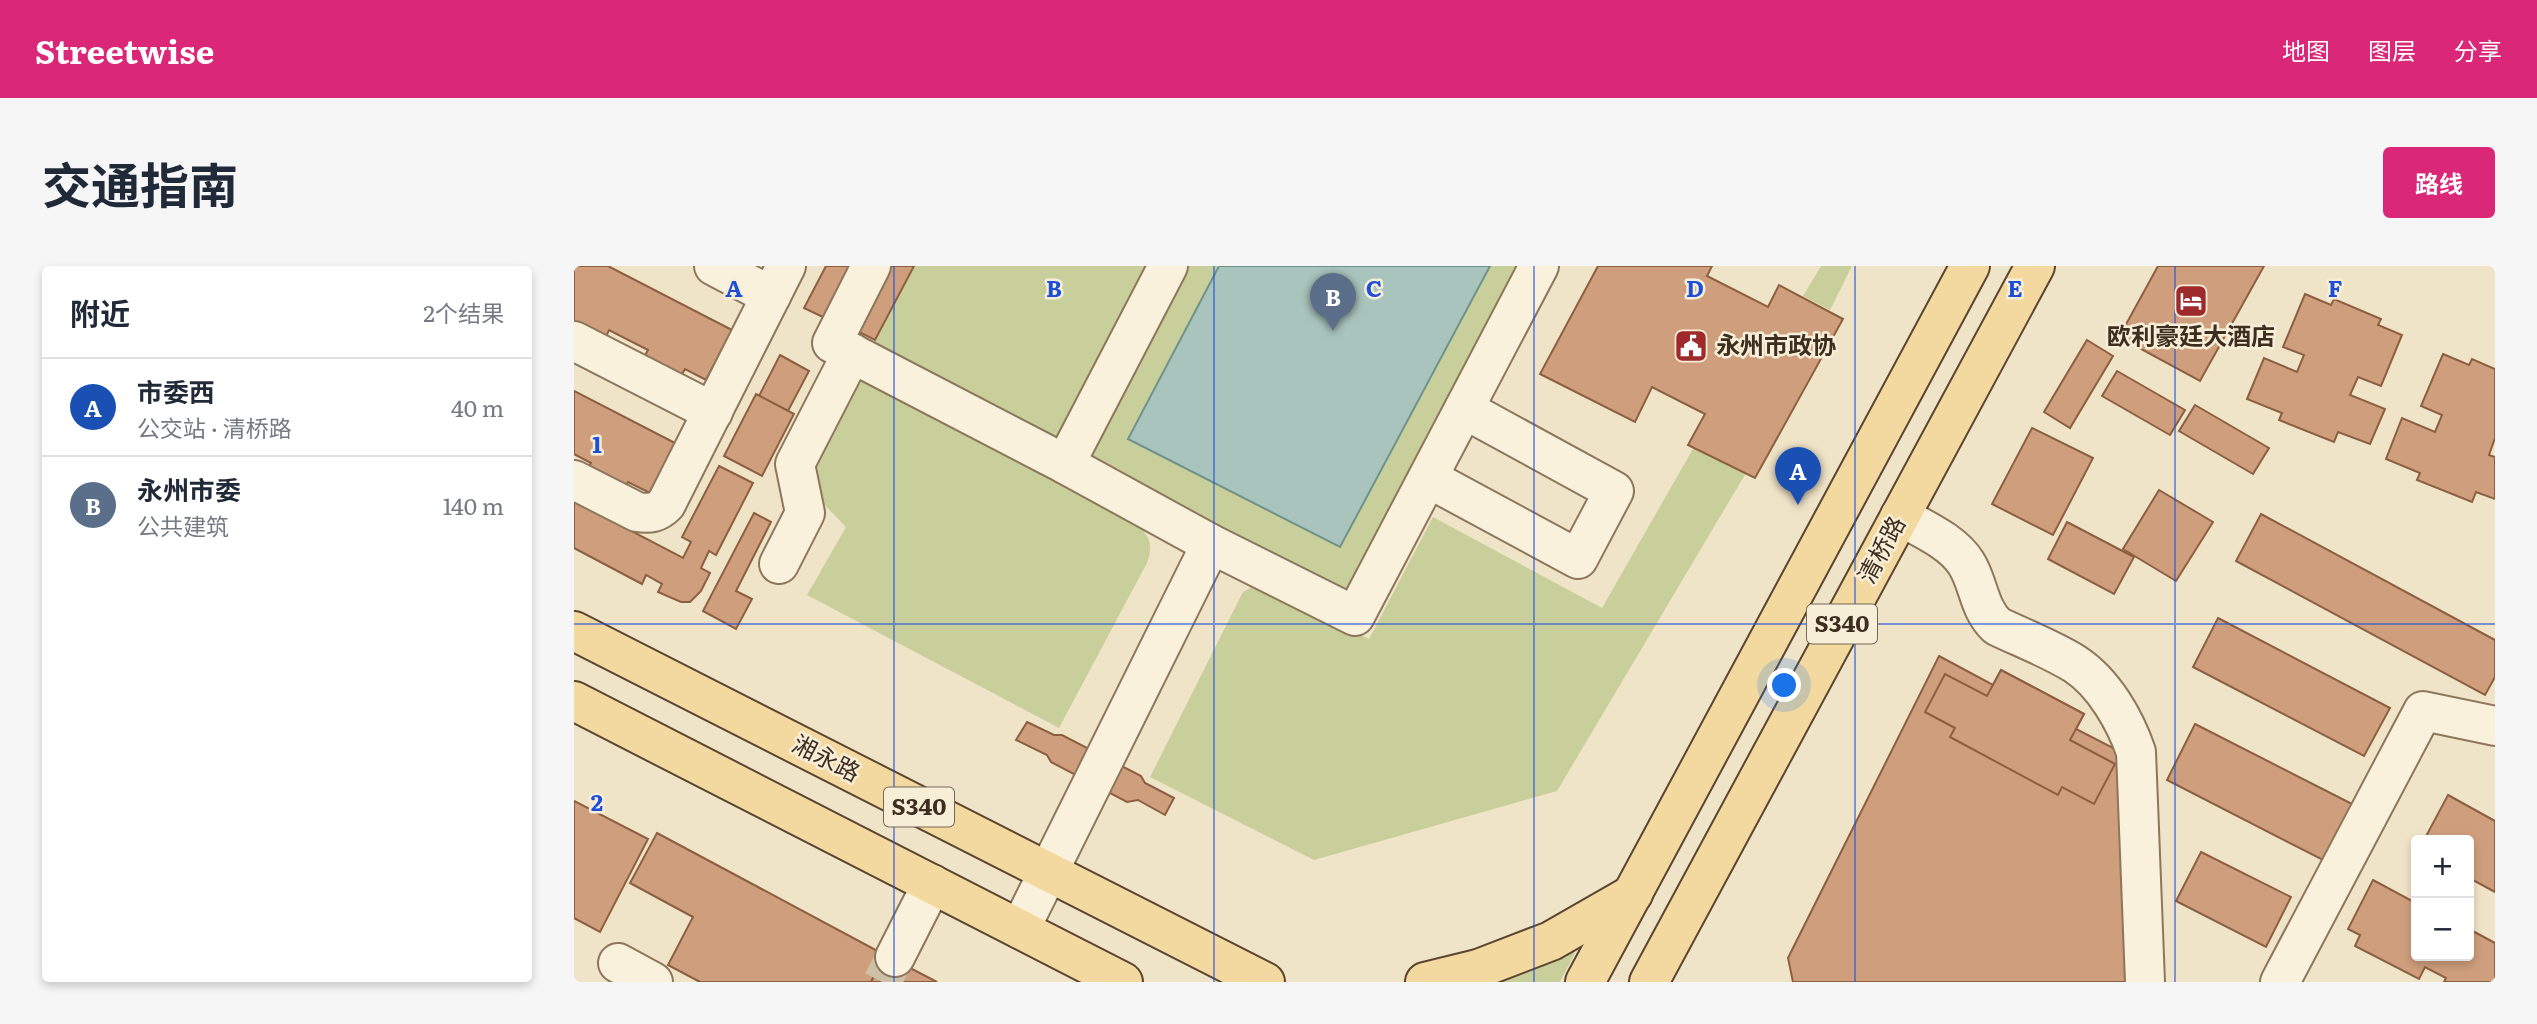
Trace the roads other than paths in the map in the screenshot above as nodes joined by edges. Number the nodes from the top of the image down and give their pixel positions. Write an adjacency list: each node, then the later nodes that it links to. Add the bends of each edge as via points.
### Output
1 (713, 266): 7 (lane)
2 (871, 266): 9 (lane, via 832,342)
3 (1168, 266): 12 (lane)
4 (1539, 266): 10 (lane)
5 (1970, 266): 23 (main road, S340)
6 (2035, 266): 15 (main road, 清桥路 / S340)
7 (779, 281): 11 (lane)
8 (574, 341): 11 (lane)
9 (852, 353): 12 (lane); 17 (lane, via 795,464 805,513)
10 (1464, 409): 13 (lane); 13 (lane, via 1614,491 1577,559)
11 (713, 412): 14 (lane, via 659,511 638,512)
12 (1065, 464): 16 (lane)
13 (1428, 478): 16 (lane, via 1355,616)
14 (574, 480)
15 (1900, 516): 25 (main road, 清桥路 / S340); 34 (lane, via 1958,552 1968,565 1986,616 2094,679 2128,728 2136,752)
16 (1211, 544): 21 (lane)
17 (779, 564)
18 (574, 631): 21 (main road, 湘永路 / S340)
19 (574, 701): 22 (main road, S340)
20 (2495, 726): 35 (lane, via 2423,711)
21 (1048, 873): 24 (lane); 30 (main road, 湘永路 / S340)
22 (932, 884): 24 (main road, S340); 26 (lane)
23 (1631, 898): 25 (main road); 31 (main road, via 1551,941 1478,970); 32 (main road)
24 (1020, 929): 29 (main road, S340)
25 (1671, 953): 33 (main road, 清桥路 / S340)
26 (895, 957)
27 (618, 963): 28 (lane)
28 (653, 982)
29 (1123, 982)
30 (1265, 982)
31 (1425, 982)
32 (1585, 982)
33 (1649, 982)
34 (2145, 982)
35 (2280, 982)

